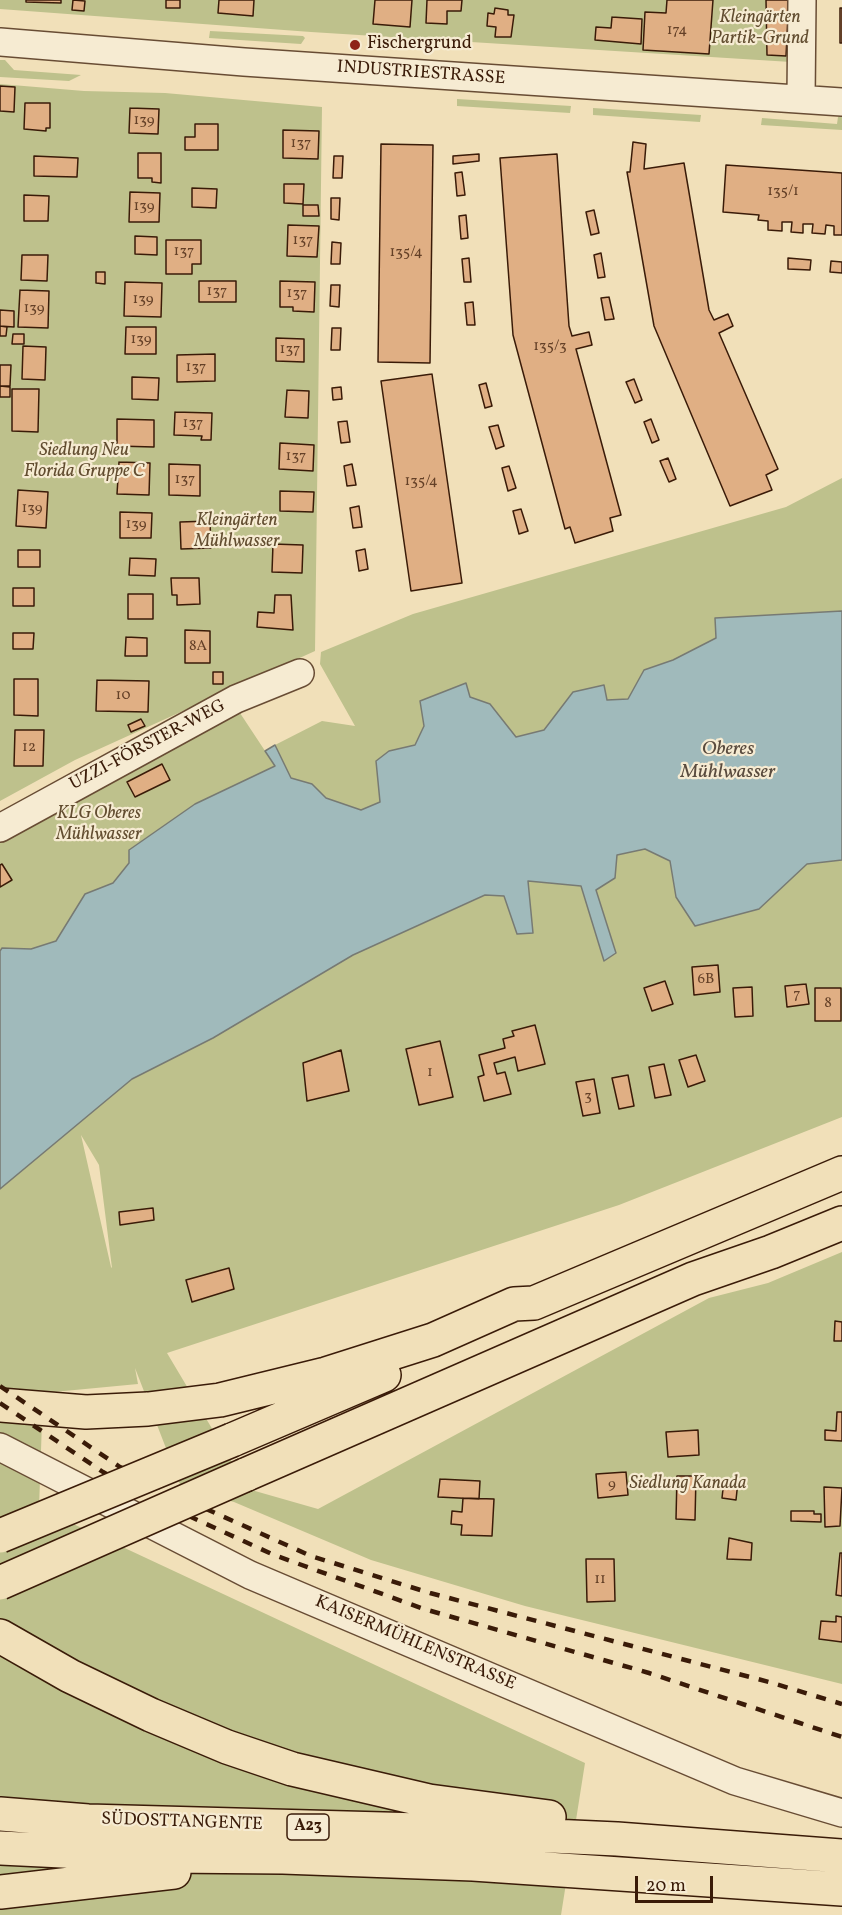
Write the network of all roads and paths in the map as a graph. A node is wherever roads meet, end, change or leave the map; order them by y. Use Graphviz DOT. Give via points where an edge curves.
graph roads {
  1 [pos="802,0"];
  2 [pos="0,42"];
  3 [pos="801,99"];
  4 [pos="842,102"];
  5 [pos="300,673"];
  6 [pos="0,828"];
  7 [pos="842,1173"];
  8 [pos="842,1223"];
  9 [pos="534,1303"];
  10 [pos="0,1405"];
  11 [pos="0,1447"];
  12 [pos="0,1536"];
  13 [pos="0,1582"];
  14 [pos="0,1636"];
  15 [pos="842,1813"];
  16 [pos="0,1814"];
  17 [pos="626,1835"];
  18 [pos="0,1848"];
  19 [pos="842,1856"];
  20 [pos="283,1857"];
  21 [pos="842,1888"];
  22 [pos="0,1892"];
  1 -- 3 [label="street"];
  2 -- 3 [label="street, INDUSTRIESTRASSE"];
  3 -- 4 [label="street, INDUSTRIESTRASSE"];
  5 -- 6 [label="street, UZZI-FÖRSTER-WEG" via="236,699"];
  7 -- 9 [label="highway"];
  8 -- 13 [label="highway, bridge" via="693,1279"];
  9 -- 10 [label="highway" via="514,1304 433,1340 372,1360 220,1400 86,1412"];
  9 -- 12 [label="highway, bridge" via="519,1317"];
  11 -- 15 [label="street, KAISERMÜHLENSTRASSE" via="250,1575 735,1781"];
  14 -- 17 [label="highway" via="151,1715 292,1770 429,1802"];
  16 -- 17 [label="highway, SÜDOSTTANGENTE / A23" via="88,1821"];
  17 -- 19 [label="highway, A23"];
  18 -- 20 [label="highway, SÜDOSTTANGENTE / A23"];
  20 -- 21 [label="highway, SÜDOSTTANGENTE / A23" via="615,1872"];
  20 -- 22 [label="highway"];
}
